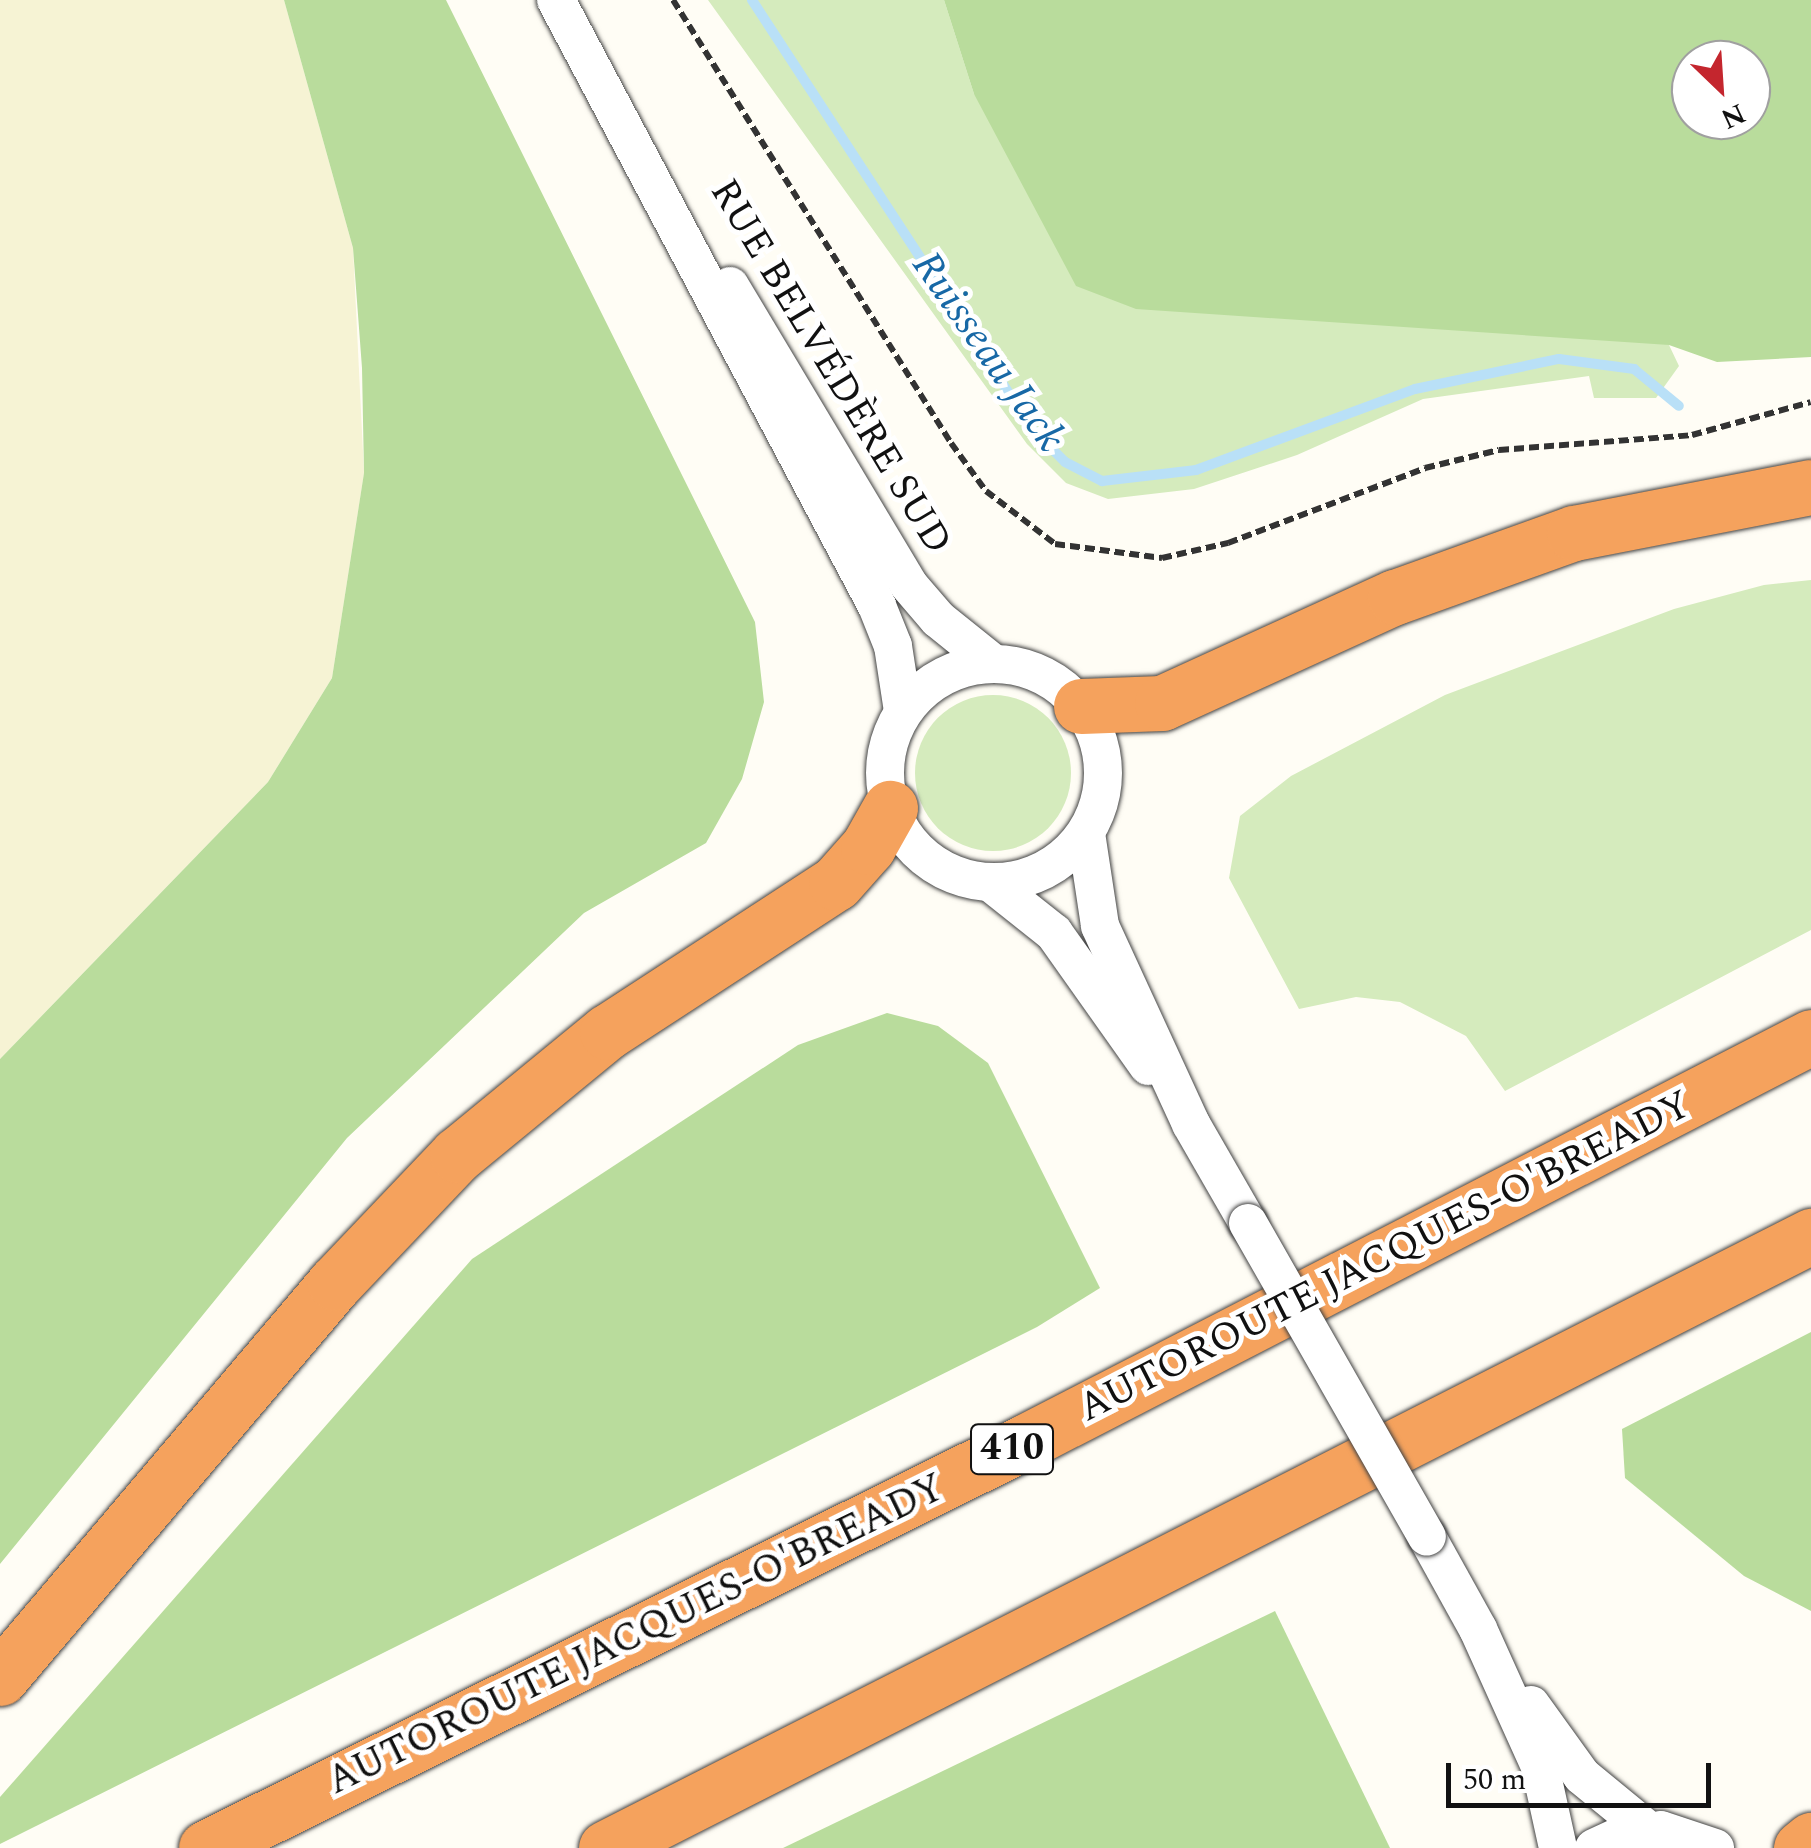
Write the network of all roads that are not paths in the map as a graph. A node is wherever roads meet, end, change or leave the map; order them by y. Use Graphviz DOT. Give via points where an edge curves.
graph roads {
  1 [pos="556,0"];
  2 [pos="611,98"];
  3 [pos="1811,488"];
  4 [pos="994,664"];
  5 [pos="1080,706"];
  6 [pos="904,711"];
  7 [pos="890,808"];
  8 [pos="1086,834"];
  9 [pos="991,883"];
  10 [pos="1811,1037"];
  11 [pos="1191,1124"];
  12 [pos="1811,1236"];
  13 [pos="1478,1629"];
  14 [pos="0,1678"];
  15 [pos="1648,1830"];
  16 [pos="1811,1840"];
  17 [pos="206,1848"];
  18 [pos="606,1848"];
  19 [pos="1558,1848"];
  20 [pos="1594,1848"];
  21 [pos="1715,1848"];
  22 [pos="1801,1848"];
  1 -- 2 [label="street, RUE BELVÉDÈRE SUD"];
  2 -- 4 [label="street, RUE BELVÉDÈRE SUD" via="908,584 938,619"];
  2 -- 6 [label="street, RUE BELVÉDÈRE SUD" via="878,606"];
  3 -- 5 [label="highway" via="1655,512 1560,536 1395,597 1162,704"];
  4 -- 5 [label="street" via="1039,674"];
  4 -- 6 [label="street" via="937,679"];
  5 -- 8 [label="street" via="1098,740 1104,774"];
  6 -- 7 [label="street" via="886,752"];
  7 -- 9 [label="street" via="922,857 952,875"];
  7 -- 14 [label="highway" via="868,848 836,883 607,1032 448,1163 326,1294"];
  8 -- 9 [label="street" via="1040,872"];
  8 -- 11 [label="street" via="1100,926"];
  9 -- 11 [label="street" via="1054,933"];
  10 -- 17 [label="highway, AUTOROUTE JACQUES-O'BREADY / 410" via="1041,1434"];
  11 -- 13 [label="street, bridge"];
  12 -- 18 [label="highway"];
  13 -- 15 [label="street" via="1576,1769"];
  13 -- 19 [label="street" via="1547,1786"];
  15 -- 20 [label="street"];
  15 -- 21 [label="street" via="1687,1834"];
  16 -- 22 [label="highway"];
}
